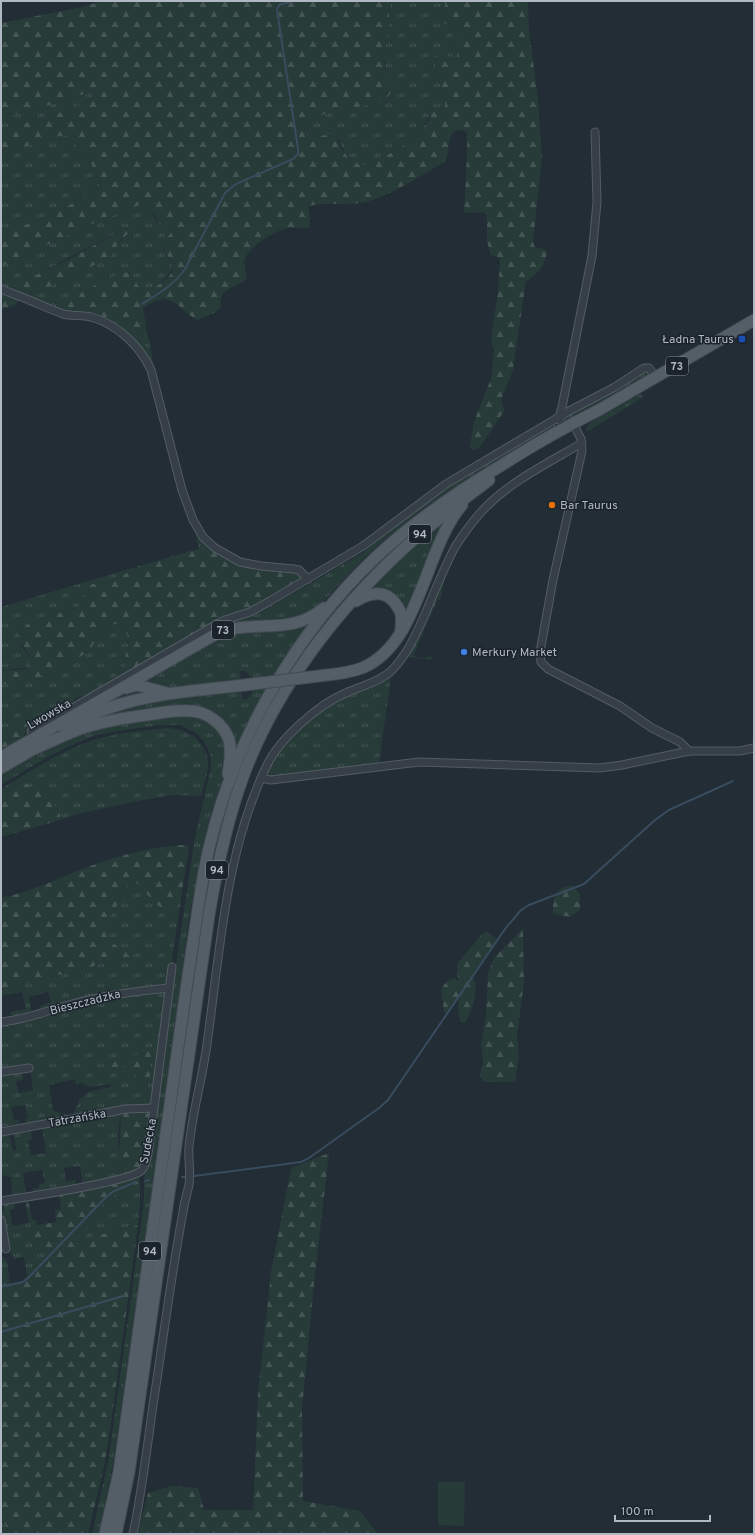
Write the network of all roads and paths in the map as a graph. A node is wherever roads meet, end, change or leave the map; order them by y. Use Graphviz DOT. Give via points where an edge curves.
graph roads {
  1 [pos="595,132"];
  2 [pos="1,289"];
  3 [pos="754,320"];
  4 [pos="656,378"];
  5 [pos="559,417"];
  6 [pos="570,428"];
  7 [pos="582,443"];
  8 [pos="472,493"];
  9 [pos="308,579"];
  10 [pos="342,592"];
  11 [pos="341,615"];
  12 [pos="401,632"];
  13 [pos="111,694"];
  14 [pos="171,694"];
  15 [pos="34,744"];
  16 [pos="754,748"];
  17 [pos="689,751"];
  18 [pos="1,757"];
  19 [pos="1,768"];
  20 [pos="261,778"];
  21 [pos="223,797"];
  22 [pos="172,967"];
  23 [pos="170,988"];
  24 [pos="1,1022"];
  25 [pos="29,1068"];
  26 [pos="1,1072"];
  27 [pos="154,1108"];
  28 [pos="1,1132"];
  29 [pos="1,1201"];
  30 [pos="1,1220"];
  31 [pos="6,1249"];
  32 [pos="105,1534"];
  33 [pos="116,1534"];
  34 [pos="133,1534"];
  1 -- 5 [label="street" via="597,202 592,256"];
  2 -- 9 [label="street" via="59,312 102,321 134,344 151,371 182,490 193,520 204,537 215,548 240,562 299,570"];
  3 -- 4 [label="main road, 73"];
  4 -- 5 [label="street" via="649,368 644,368"];
  4 -- 6 [label="main road, 73"];
  5 -- 6 [label="street"];
  5 -- 9 [label="street" via="446,484 373,540"];
  6 -- 7 [label="street"];
  6 -- 8 [label="main road, 73"];
  6 -- 10 [label="main road, 73" via="481,478 422,518 377,556"];
  7 -- 17 [label="street" via="553,580 540,652 541,662 548,669 620,706 652,728 680,742"];
  7 -- 20 [label="street" via="518,482 485,507 455,547 418,630 399,662 379,680 333,699 297,727 274,752"];
  8 -- 11 [label="main road, 94" via="401,551 372,579"];
  8 -- 12 [label="main road, 73" via="447,526"];
  9 -- 15 [label="street" via="250,612 217,624 64,713 37,725 32,730"];
  10 -- 13 [label="main road, 73" via="313,617 295,624 243,626 221,631"];
  10 -- 21 [label="main road, 94" via="282,674 255,722"];
  11 -- 12 [label="main road" via="357,601 379,593 392,599 401,613"];
  11 -- 33 [label="main road, 94" via="300,669 270,717 244,773 221,849 200,969 129,1472"];
  12 -- 14 [label="main road, 73, bridge" via="383,656 369,665 352,671"];
  13 -- 14 [label="main road" via="137,685"];
  13 -- 15 [label="main road, Lwowska / 73"];
  14 -- 15 [label="main road, 73" via="109,708"];
  15 -- 18 [label="main road, Lwowska / 73"];
  15 -- 19 [label="main road, Lwowska / 73"];
  15 -- 21 [label="main road" via="117,719 178,711 203,713 217,722 229,740 230,754"];
  16 -- 17 [label="street"];
  17 -- 20 [label="street" via="600,768 419,762 272,780"];
  20 -- 34 [label="street" via="241,833 229,887 189,1148 189,1187 183,1209 143,1485"];
  21 -- 32 [label="main road, 94" via="210,845 199,905 119,1472"];
  22 -- 23 [label="street, Sudecka"];
  23 -- 24 [label="street, Bieszczadzka" via="95,998 27,1018"];
  23 -- 27 [label="street, Sudecka"];
  25 -- 26 [label="street"];
  27 -- 28 [label="street, Tatrzańska" via="126,1110"];
  27 -- 29 [label="street, Sudecka" via="146,1157 139,1173 91,1185"];
  30 -- 31 [label="street"];
}
